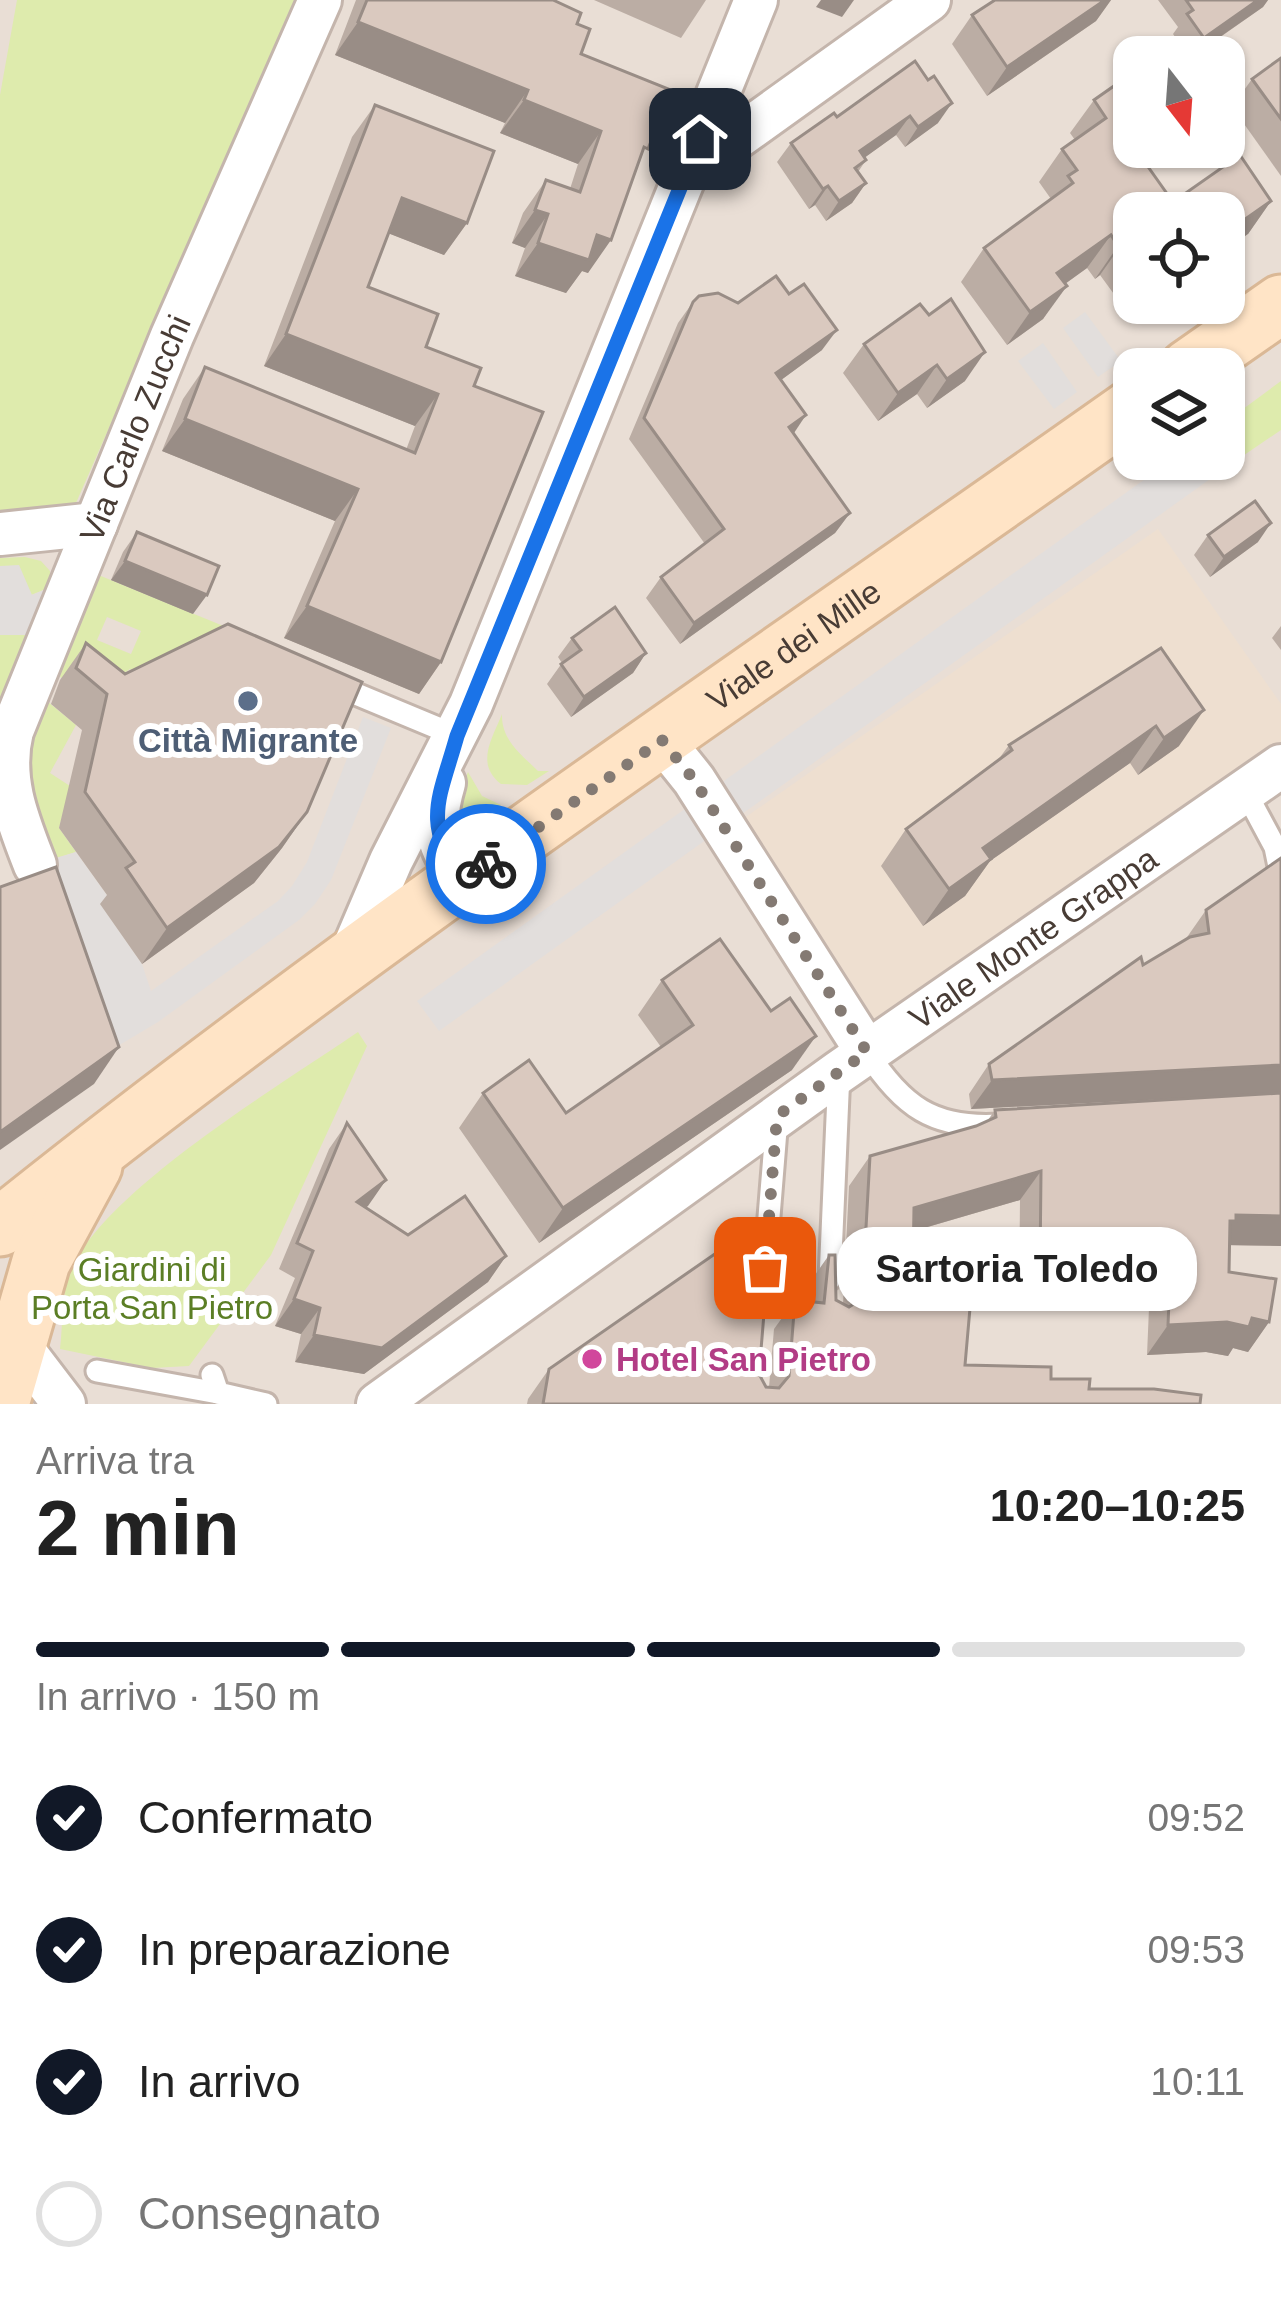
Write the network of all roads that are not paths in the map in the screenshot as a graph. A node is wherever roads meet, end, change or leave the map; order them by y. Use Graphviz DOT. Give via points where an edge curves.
graph roads {
  1 [pos="320,0"];
  2 [pos="756,0"];
  3 [pos="928,0"];
  4 [pos="684,176"];
  5 [pos="1281,304"];
  6 [pos="1218,348"];
  7 [pos="1113,422"];
  8 [pos="96,524"];
  9 [pos="0,534"];
  10 [pos="304,671"];
  11 [pos="457,736"];
  12 [pos="662,740"];
  13 [pos="1281,766"];
  14 [pos="3,775"];
  15 [pos="1245,791"];
  16 [pos="35,865"];
  17 [pos="1281,876"];
  18 [pos="462,881"];
  19 [pos="347,965"];
  20 [pos="853,1062"];
  21 [pos="777,1116"];
  22 [pos="1024,1124"];
  23 [pos="106,1141"];
  24 [pos="0,1227"];
  25 [pos="763,1291"];
  26 [pos="829,1300"];
  27 [pos="9,1331"];
  28 [pos="97,1371"];
  29 [pos="1,1404"];
  30 [pos="64,1404"];
  31 [pos="266,1404"];
  32 [pos="378,1404"];
  1 -- 8 [label="street, Via Carlo Zucchi"];
  2 -- 4 [label="street"];
  3 -- 4 [label="street"];
  4 -- 11 [label="street"];
  5 -- 6 [label="main road"];
  7 -- 12 [label="main road, Viale dei Mille"];
  8 -- 9 [label="street"];
  8 -- 14 [label="street, Via Carlo Zucchi" via="11,731"];
  10 -- 11 [label="lane"];
  11 -- 18 [label="street" via="435,814 440,844"];
  11 -- 19 [label="street"];
  12 -- 18 [label="main road, Viale dei Mille"];
  12 -- 20 [label="street" via="694,780"];
  13 -- 15 [label="street, Viale Monte Grappa"];
  14 -- 16 [label="street, Via Carlo Zucchi"];
  15 -- 17 [label="lane"];
  15 -- 20 [label="street, Viale Monte Grappa"];
  18 -- 19 [label="main road, Viale dei Mille"];
  19 -- 23 [label="main road, Viale dei Mille"];
  20 -- 21 [label="street, Viale Monte Grappa"];
  20 -- 22 [label="lane" via="929,1115 959,1125"];
  20 -- 26 [label="lane"];
  21 -- 25 [label="lane"];
  21 -- 32 [label="street, Viale Monte Grappa"];
  23 -- 24 [label="main road, Viale dei Mille"];
  23 -- 27 [label="main road, Viale dei Mille"];
  27 -- 29 [label="main road, Viale dei Mille"];
  27 -- 30 [label="street"];
  28 -- 31 [label="lane" via="215,1384"];
}
